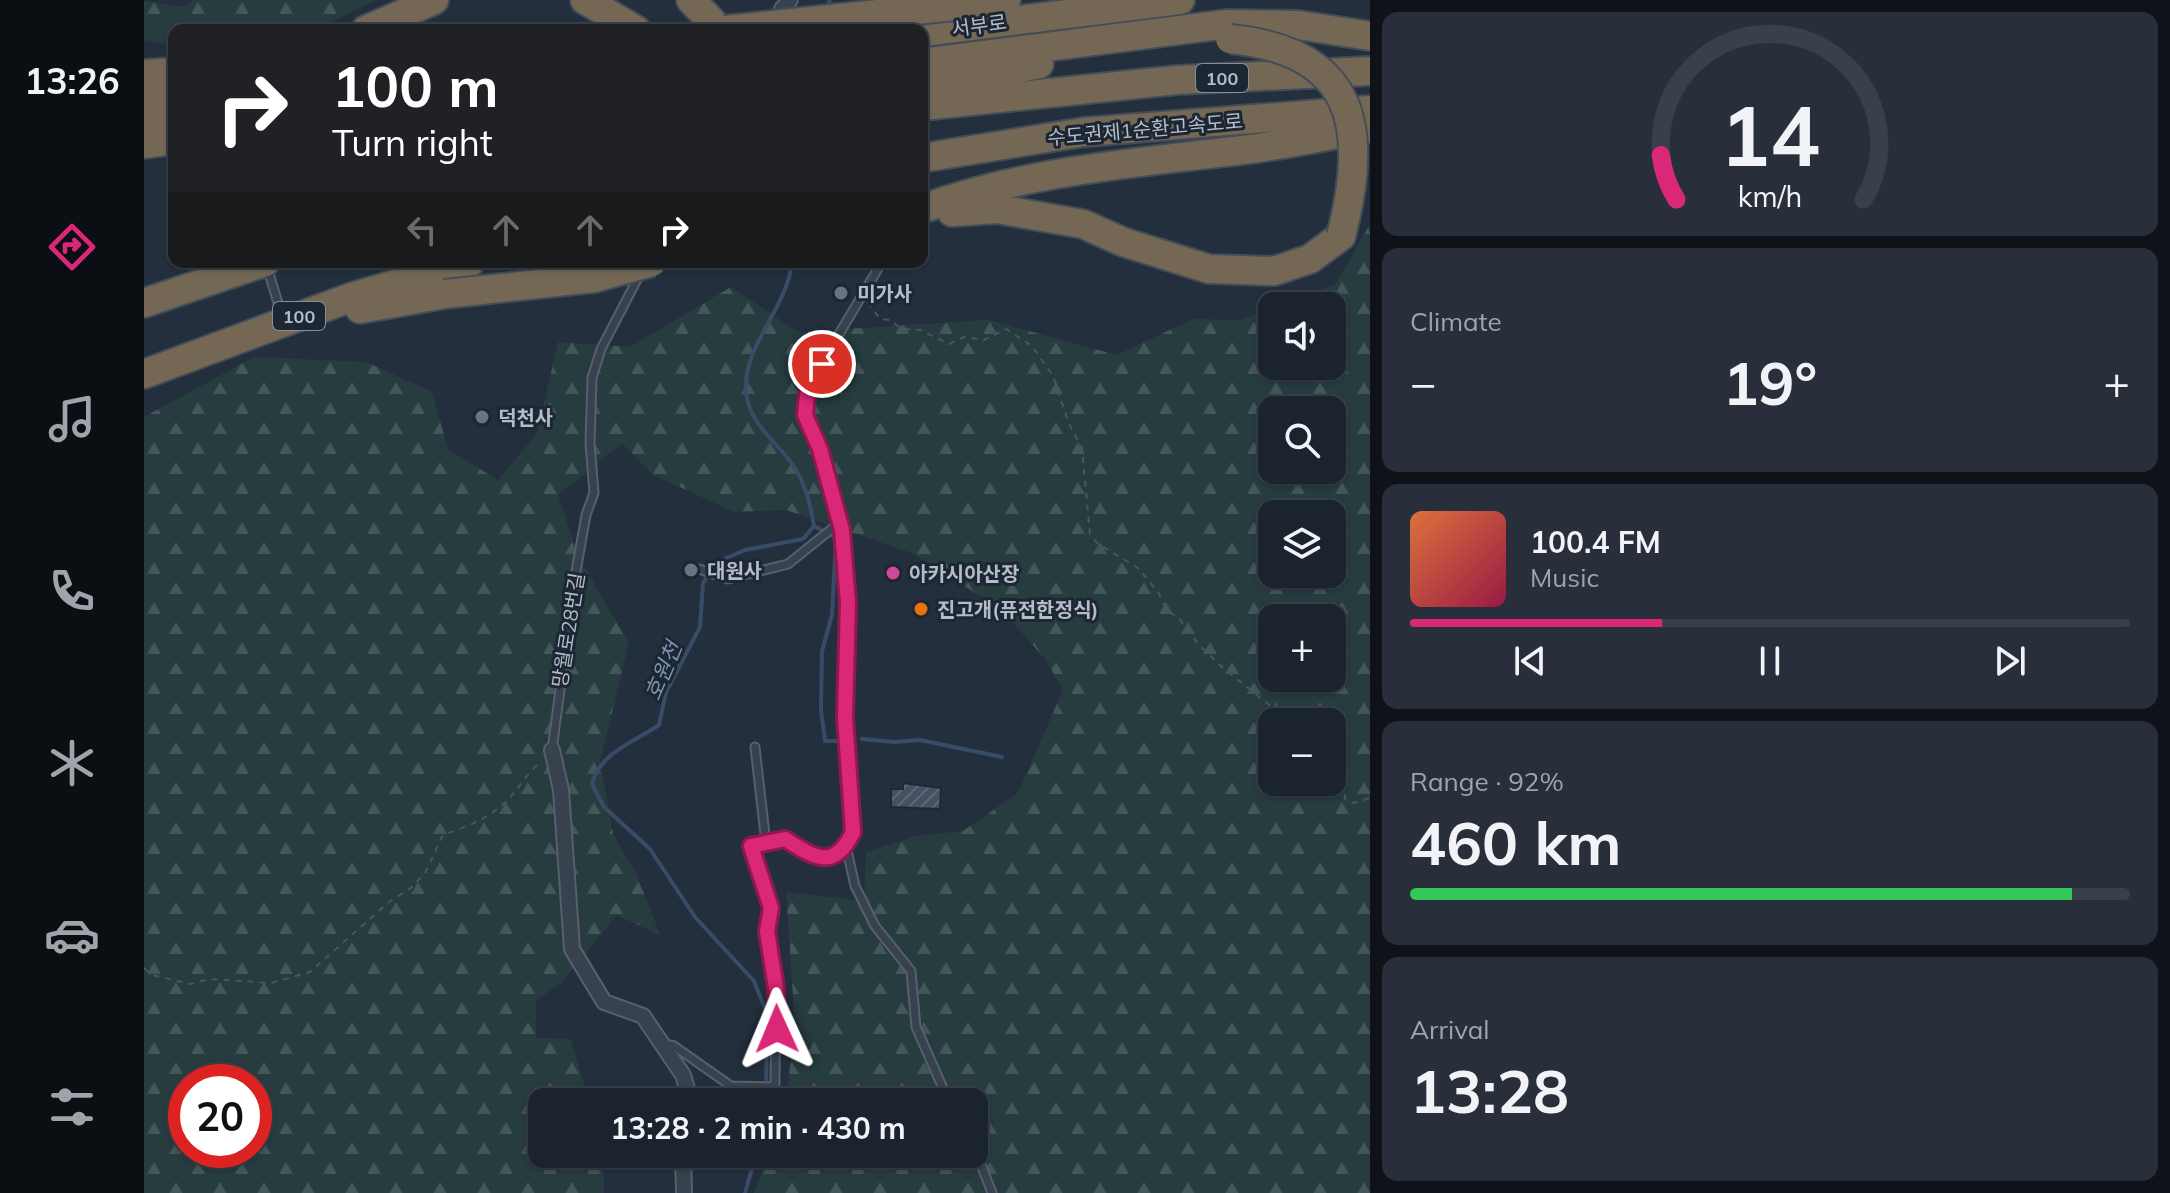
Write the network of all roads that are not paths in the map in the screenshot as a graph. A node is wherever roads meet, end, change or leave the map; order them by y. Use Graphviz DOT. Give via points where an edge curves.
graph roads {
  1 [pos="416,0"];
  2 [pos="434,0"];
  3 [pos="585,0"];
  4 [pos="691,0"];
  5 [pos="856,0"];
  6 [pos="1006,0"];
  7 [pos="1180,0"];
  8 [pos="786,5"];
  9 [pos="965,16"];
  10 [pos="879,21"];
  11 [pos="625,23"];
  12 [pos="376,24"];
  13 [pos="380,24"];
  14 [pos="716,24"];
  15 [pos="775,24"];
  16 [pos="826,24"];
  17 [pos="928,30"];
  18 [pos="1370,36"];
  19 [pos="928,62"];
  20 [pos="1370,71"];
  21 [pos="168,72"];
  22 [pos="144,74"];
  23 [pos="928,93"];
  24 [pos="168,97"];
  25 [pos="144,99"];
  26 [pos="928,105"];
  27 [pos="1370,110"];
  28 [pos="168,120"];
  29 [pos="144,123"];
  30 [pos="1370,128"];
  31 [pos="168,141"];
  32 [pos="144,144"];
  33 [pos="928,157"];
  34 [pos="931,210"];
  35 [pos="247,268"];
  36 [pos="267,268"];
  37 [pos="449,268"];
  38 [pos="630,268"];
  39 [pos="641,268"];
  40 [pos="879,268"];
  41 [pos="144,303"];
  42 [pos="284,322"];
  43 [pos="144,374"];
  44 [pos="839,523"];
  45 [pos="699,569"];
  46 [pos="755,747"];
  47 [pos="552,750"];
  48 [pos="766,843"];
  49 [pos="846,846"];
  50 [pos="663,1044"];
  51 [pos="687,1088"];
  52 [pos="943,1088"];
  53 [pos="683,1168"];
  54 [pos="982,1168"];
  55 [pos="684,1193"];
  56 [pos="992,1193"];
  1 -- 12 [label="highway"];
  2 -- 13 [label="highway"];
  3 -- 11 [label="highway"];
  4 -- 14 [label="highway"];
  5 -- 10 [label="lane"];
  6 -- 9 [label="highway, 서부로"];
  7 -- 9 [label="highway, 서부로"];
  8 -- 15 [label="lane"];
  9 -- 16 [label="highway, 서부로, bridge"];
  9 -- 17 [label="highway, 서부로"];
  18 -- 19 [label="highway" via="1298,25 1227,24"];
  20 -- 26 [label="highway, 100" via="1075,89"];
  21 -- 22 [label="highway"];
  23 -- 34 [label="highway, bridge" via="950,82 1082,55 1230,39 1272,43 1315,60 1336,79 1367,131 1368,161 1360,200 1341,236 1310,259 1274,271 1209,269 1083,224 997,209"];
  24 -- 25 [label="highway"];
  27 -- 33 [label="highway, 수도권제1순환고속도로 / 100" via="1084,132"];
  28 -- 29 [label="highway"];
  30 -- 34 [label="highway" via="1254,149 1100,166"];
  31 -- 32 [label="highway"];
  35 -- 41 [label="highway"];
  36 -- 42 [label="lane"];
  37 -- 42 [label="highway, 100"];
  38 -- 42 [label="highway, bridge" via="594,278 445,294"];
  39 -- 47 [label="lane, 망월로28번길" via="592,378 594,493 575,577"];
  40 -- 44 [label="lane" via="808,386 805,415 820,449"];
  42 -- 43 [label="highway, 100"];
  44 -- 45 [label="lane" via="788,564 737,577 718,578"];
  44 -- 49 [label="lane" via="848,603 845,717 853,832"];
  46 -- 48 [label="lane"];
  47 -- 50 [label="street, 망월로28번길" via="561,790 572,949 604,1002 643,1016"];
  48 -- 49 [label="lane" via="785,839 815,858 834,857"];
  48 -- 50 [label="lane" via="751,846 771,908 767,931 776,988 775,1084 750,1087 719,1081 674,1046"];
  49 -- 52 [label="lane" via="855,886 875,926 911,971 916,1027"];
  50 -- 51 [label="street"];
  53 -- 55 [label="street"];
  54 -- 56 [label="lane"];
}
